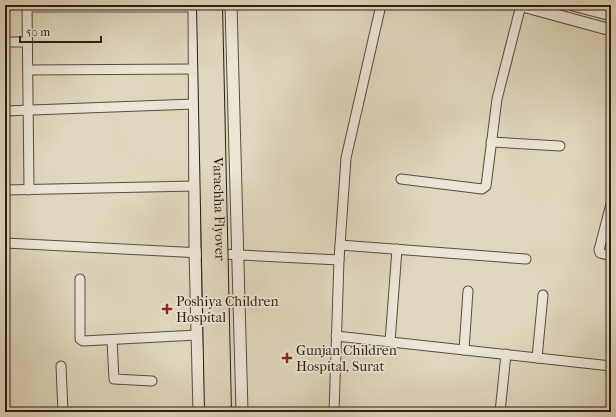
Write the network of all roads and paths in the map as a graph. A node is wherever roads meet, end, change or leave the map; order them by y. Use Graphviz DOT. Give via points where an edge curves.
graph roads {
  1 [pos="215,5"];
  2 [pos="231,5"];
  3 [pos="286,5"];
  4 [pos="381,5"];
  5 [pos="520,5"];
  6 [pos="573,5"];
  7 [pos="27,6"];
  8 [pos="197,6"];
  9 [pos="247,7"];
  10 [pos="611,15"];
  11 [pos="611,30"];
  12 [pos="5,42"];
  13 [pos="28,42"];
  14 [pos="193,69"];
  15 [pos="28,70"];
  16 [pos="194,104"];
  17 [pos="28,110"];
  18 [pos="5,111"];
  19 [pos="491,142"];
  20 [pos="560,146"];
  21 [pos="401,179"];
  22 [pos="195,186"];
  23 [pos="5,190"];
  24 [pos="29,190"];
  25 [pos="611,204"];
  26 [pos="5,243"];
  27 [pos="340,244"];
  28 [pos="397,249"];
  29 [pos="195,252"];
  30 [pos="237,255"];
  31 [pos="611,256"];
  32 [pos="526,259"];
  33 [pos="339,260"];
  34 [pos="80,279"];
  35 [pos="468,291"];
  36 [pos="544,294"];
  37 [pos="197,334"];
  38 [pos="336,336"];
  39 [pos="112,340"];
  40 [pos="390,342"];
  41 [pos="464,350"];
  42 [pos="506,354"];
  43 [pos="536,358"];
  44 [pos="61,366"];
  45 [pos="611,366"];
  46 [pos="152,381"];
  47 [pos="63,412"];
  48 [pos="199,412"];
  49 [pos="212,412"];
  50 [pos="224,412"];
  51 [pos="242,412"];
  52 [pos="334,412"];
  53 [pos="500,412"];
  1 -- 50 [label="main road, Varachha Flyover, bridge"];
  2 -- 30 [label="street"];
  3 -- 9 [label="lane"];
  4 -- 27 [label="street" via="346,158"];
  5 -- 11 [label="street"];
  5 -- 19 [label="street" via="497,99"];
  6 -- 10 [label="street"];
  7 -- 8 [label="street"];
  7 -- 13 [label="street"];
  8 -- 14 [label="street"];
  8 -- 49 [label="main road, Varachha Flyover, bridge"];
  12 -- 13 [label="street"];
  13 -- 15 [label="street"];
  14 -- 15 [label="street"];
  14 -- 16 [label="street"];
  15 -- 17 [label="street"];
  16 -- 17 [label="street"];
  16 -- 22 [label="street"];
  17 -- 18 [label="street"];
  17 -- 24 [label="street"];
  19 -- 20 [label="street"];
  19 -- 21 [label="street" via="487,183 484,188"];
  22 -- 24 [label="street"];
  22 -- 29 [label="street"];
  23 -- 24 [label="street"];
  25 -- 31 [label="street" via="599,250 600,253"];
  26 -- 29 [label="street"];
  27 -- 28 [label="street"];
  27 -- 33 [label="street"];
  28 -- 32 [label="street"];
  28 -- 40 [label="street"];
  29 -- 30 [label="street"];
  29 -- 37 [label="street"];
  30 -- 33 [label="street"];
  30 -- 51 [label="street"];
  33 -- 38 [label="street"];
  34 -- 39 [label="street" via="80,339"];
  35 -- 41 [label="street"];
  36 -- 43 [label="street"];
  37 -- 39 [label="street"];
  37 -- 48 [label="street"];
  38 -- 40 [label="street"];
  38 -- 52 [label="street"];
  39 -- 46 [label="street" via="114,379"];
  40 -- 41 [label="street"];
  41 -- 42 [label="street"];
  42 -- 43 [label="street"];
  42 -- 53 [label="street"];
  43 -- 45 [label="street"];
  44 -- 47 [label="street"];
}
